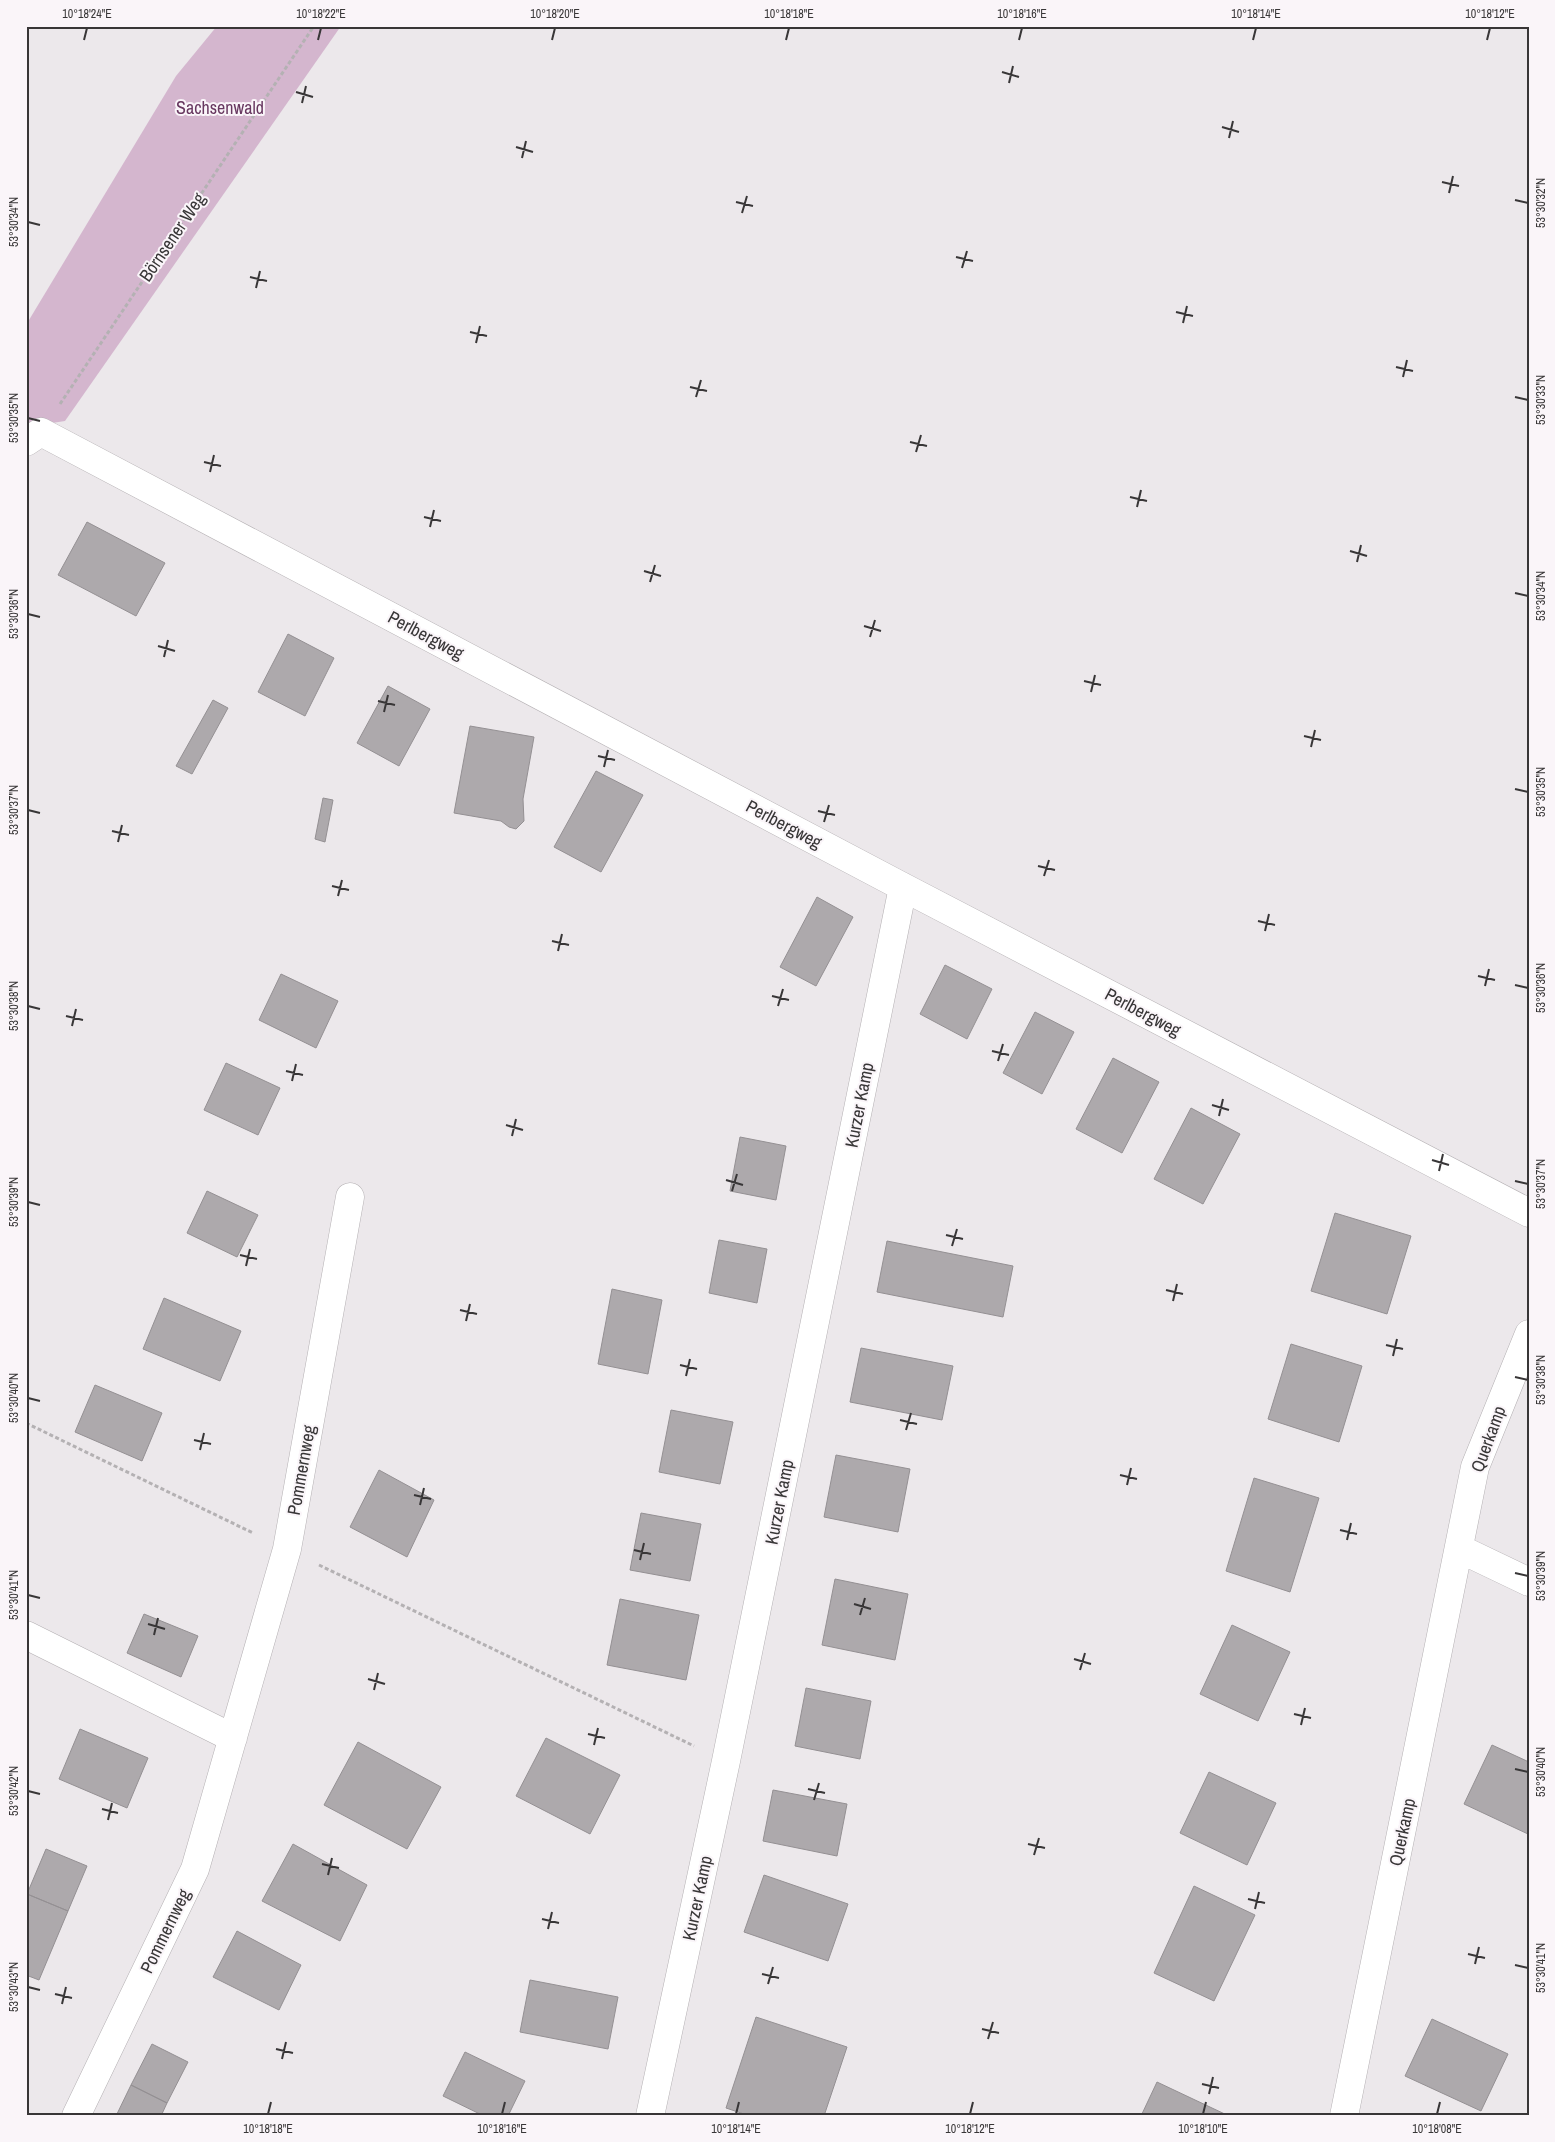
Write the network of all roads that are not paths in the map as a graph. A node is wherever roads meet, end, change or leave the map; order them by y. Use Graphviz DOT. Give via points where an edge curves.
graph roads {
  1 [pos="34,437"];
  2 [pos="903,887"];
  3 [pos="350,1197"];
  4 [pos="1529,1213"];
  5 [pos="1529,1334"];
  6 [pos="1460,1548"];
  7 [pos="1529,1582"];
  8 [pos="26,1635"];
  9 [pos="233,1738"];
  10 [pos="76,2116"];
  11 [pos="650,2116"];
  12 [pos="1344,2116"];
  1 -- 2 [label="street, Perlbergweg"];
  2 -- 4 [label="street, Perlbergweg"];
  2 -- 11 [label="street, Kurzer Kamp" via="726,1761"];
  3 -- 9 [label="street, Pommernweg" via="287,1549"];
  5 -- 6 [label="street, Querkamp" via="1476,1467"];
  6 -- 7 [label="street"];
  6 -- 12 [label="street, Querkamp"];
  8 -- 9 [label="street"];
  9 -- 10 [label="street, Pommernweg" via="195,1869"];
}
